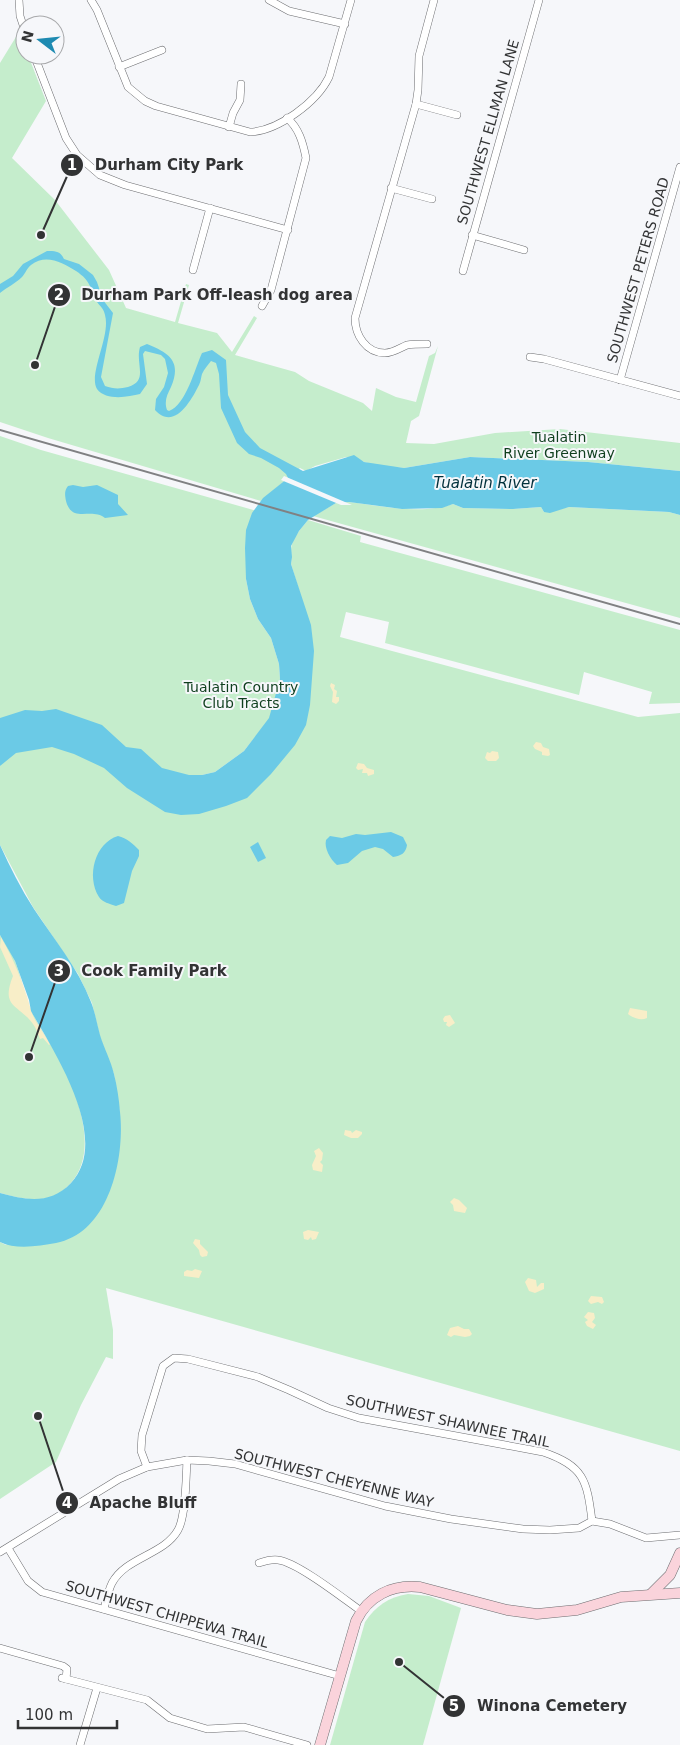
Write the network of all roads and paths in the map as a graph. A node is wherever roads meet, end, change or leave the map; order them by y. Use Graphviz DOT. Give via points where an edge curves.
graph roads {
  1 [pos="19,0"];
  2 [pos="92,0"];
  3 [pos="270,0"];
  4 [pos="352,0"];
  5 [pos="434,0"];
  6 [pos="538,0"];
  7 [pos="20,15"];
  8 [pos="345,24"];
  9 [pos="162,50"];
  10 [pos="38,65"];
  11 [pos="119,67"];
  12 [pos="241,84"];
  13 [pos="416,104"];
  14 [pos="457,115"];
  15 [pos="287,118"];
  16 [pos="229,127"];
  17 [pos="680,167"];
  18 [pos="392,188"];
  19 [pos="432,199"];
  20 [pos="210,208"];
  21 [pos="288,230"];
  22 [pos="472,235"];
  23 [pos="524,250"];
  24 [pos="193,270"];
  25 [pos="462,271"];
  26 [pos="262,306"];
  27 [pos="427,344"];
  28 [pos="530,357"];
  29 [pos="620,380"];
  30 [pos="680,396"];
  31 [pos="187,1460"];
  32 [pos="147,1467"];
  33 [pos="592,1520"];
  34 [pos="680,1535"];
  35 [pos="8,1548"];
  36 [pos="0,1552"];
  37 [pos="680,1553"];
  38 [pos="259,1563"];
  39 [pos="680,1593"];
  40 [pos="650,1594"];
  41 [pos="104,1609"];
  42 [pos="361,1611"];
  43 [pos="0,1648"];
  44 [pos="340,1676"];
  45 [pos="96,1688"];
  46 [pos="80,1745"];
  47 [pos="306,1745"];
  48 [pos="320,1745"];
  1 -- 7 [label="street"];
  2 -- 11 [label="street"];
  3 -- 8 [label="street" via="289,11"];
  4 -- 8 [label="street"];
  5 -- 13 [label="street" via="419,56"];
  6 -- 22 [label="street, SOUTHWEST ELLMAN LANE"];
  8 -- 15 [label="street" via="324,87"];
  9 -- 11 [label="street"];
  10 -- 20 [label="street" via="66,138 90,167 100,175 125,185"];
  11 -- 16 [label="street" via="128,87 150,104"];
  12 -- 16 [label="street" via="240,100"];
  13 -- 14 [label="street"];
  13 -- 18 [label="street"];
  15 -- 16 [label="street" via="257,132"];
  15 -- 21 [label="street" via="294,124 306,158"];
  17 -- 29 [label="street, SOUTHWEST PETERS ROAD"];
  18 -- 19 [label="street"];
  18 -- 27 [label="street" via="355,325 361,341 375,352 392,352 406,346"];
  20 -- 21 [label="street"];
  20 -- 24 [label="street"];
  21 -- 26 [label="street" via="271,290"];
  22 -- 23 [label="street"];
  22 -- 25 [label="street, SOUTHWEST ELLMAN LANE"];
  28 -- 29 [label="street"];
  29 -- 30 [label="street"];
  31 -- 32 [label="street, SOUTHWEST CHEYENNE WAY"];
  31 -- 33 [label="street, SOUTHWEST CHEYENNE WAY" via="235,1464 385,1506 451,1519 550,1530 579,1528"];
  31 -- 41 [label="street" via="179,1529 169,1541 126,1568 112,1582"];
  32 -- 33 [label="street, SOUTHWEST SHAWNEE TRAIL" via="141,1451 142,1435 158,1378 163,1366 174,1358 188,1358 258,1377 328,1408 360,1418 554,1456 582,1476"];
  32 -- 35 [label="street, SOUTHWEST CHEYENNE WAY" via="119,1479"];
  33 -- 34 [label="street" via="646,1538"];
  35 -- 36 [label="street, SOUTHWEST CHEYENNE WAY"];
  35 -- 41 [label="street, SOUTHWEST CHIPPEWA TRAIL" via="28,1581 42,1592"];
  37 -- 40 [label="main road" via="670,1575"];
  38 -- 42 [label="street" via="279,1560 296,1567"];
  39 -- 40 [label="main road"];
  40 -- 42 [label="main road" via="611,1599 565,1612 537,1614 507,1610 430,1588 407,1586 384,1592"];
  41 -- 44 [label="street, SOUTHWEST CHIPPEWA TRAIL"];
  42 -- 44 [label="main road" via="353,1626"];
  43 -- 45 [label="street" via="63,1666 66,1670 64,1678"];
  44 -- 48 [label="main road"];
  45 -- 46 [label="street"];
  45 -- 47 [label="street" via="147,1700 170,1718 207,1729 244,1727"];
}
